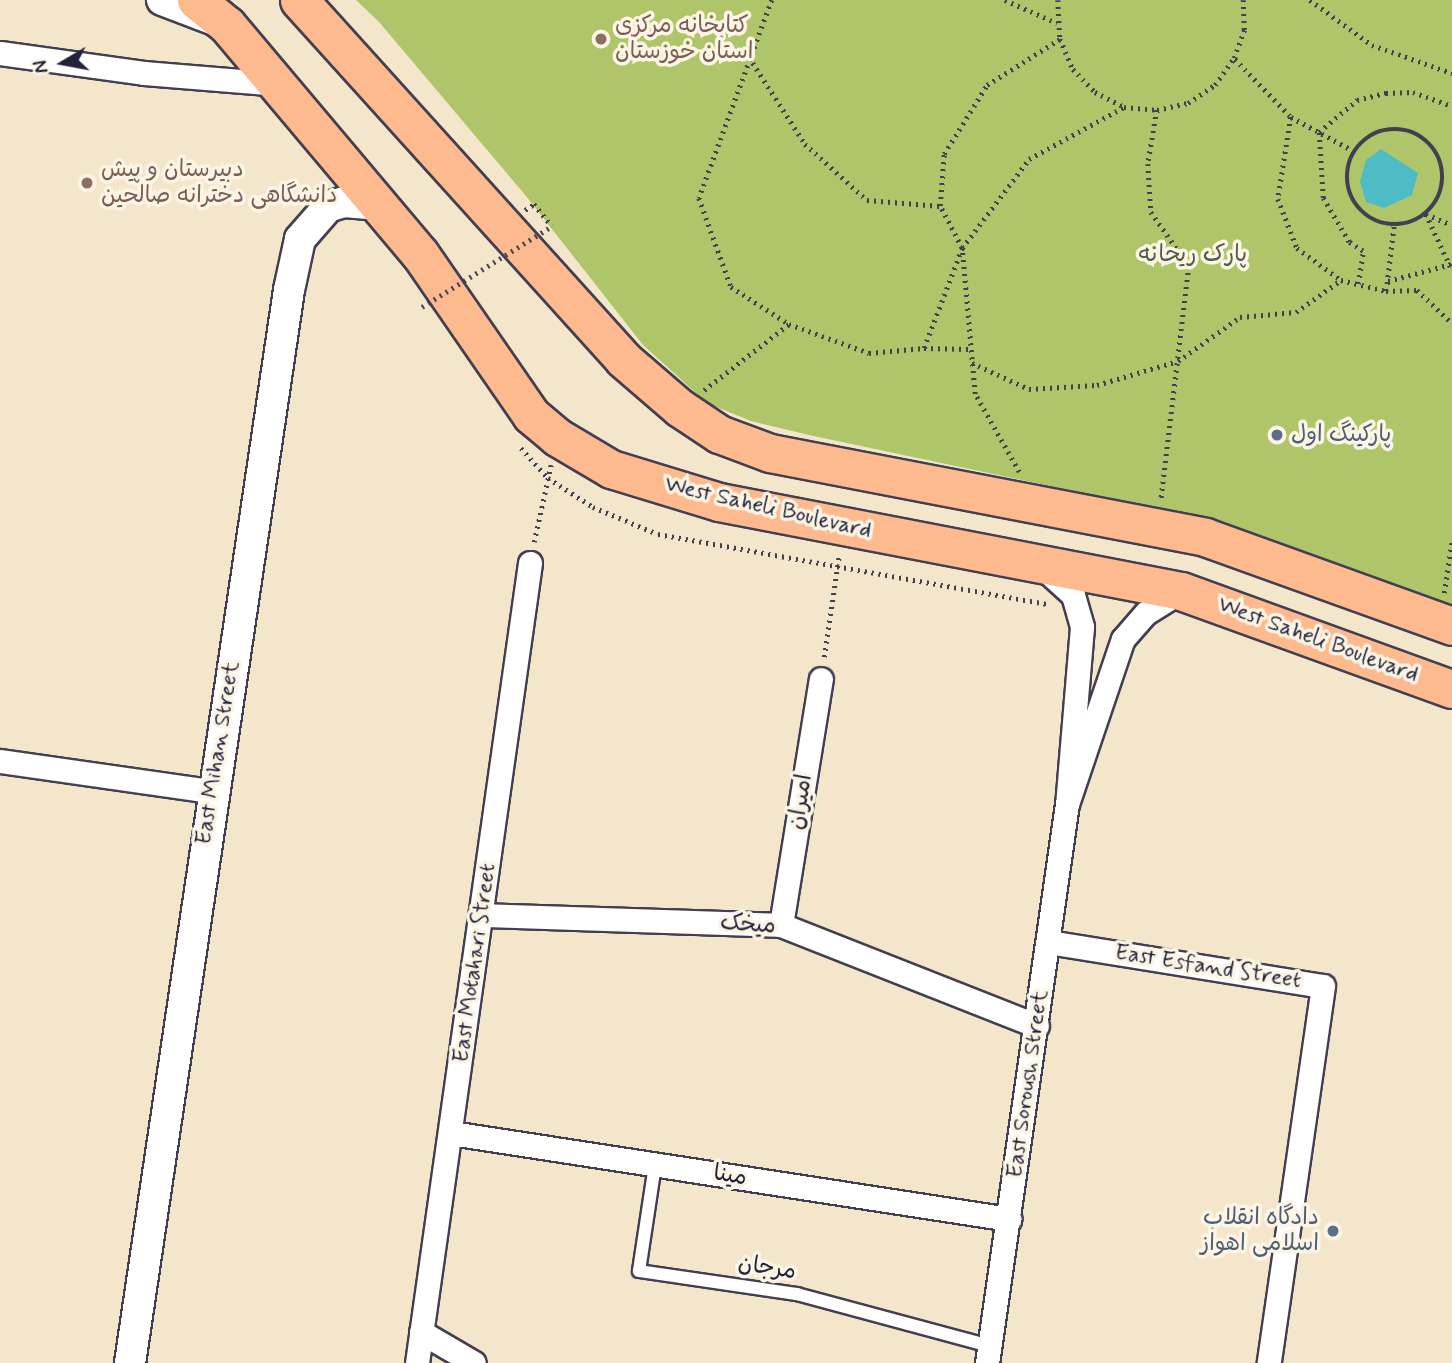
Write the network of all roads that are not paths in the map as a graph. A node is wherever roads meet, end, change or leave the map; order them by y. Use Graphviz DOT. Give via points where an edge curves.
graph roads {
  1 [pos="162,0"];
  2 [pos="195,0"];
  3 [pos="299,0"];
  4 [pos="227,25"];
  5 [pos="0,53"];
  6 [pos="277,84"];
  7 [pos="380,205"];
  8 [pos="530,563"];
  9 [pos="1038,564"];
  10 [pos="1181,591"];
  11 [pos="1446,624"];
  12 [pos="821,679"];
  13 [pos="1452,689"];
  14 [pos="0,761"];
  15 [pos="212,791"];
  16 [pos="1067,804"];
  17 [pos="482,915"];
  18 [pos="780,925"];
  19 [pos="1048,942"];
  20 [pos="1037,1026"];
  21 [pos="450,1133"];
  22 [pos="655,1165"];
  23 [pos="1009,1219"];
  24 [pos="421,1332"];
  25 [pos="989,1355"];
  26 [pos="130,1363"];
  27 [pos="417,1363"];
  28 [pos="474,1363"];
  29 [pos="1269,1363"];
  1 -- 4 [label="street"];
  2 -- 4 [label="main road, West Saheli Boulevard"];
  3 -- 11 [label="main road" via="623,359 680,408 719,434 770,453 1205,537"];
  4 -- 6 [label="main road, West Saheli Boulevard"];
  5 -- 6 [label="street" via="144,73"];
  6 -- 7 [label="main road, West Saheli Boulevard"];
  7 -- 9 [label="main road, West Saheli Boulevard" via="420,254 531,415 557,437 611,469 719,502"];
  7 -- 15 [label="street, East Mihan Street" via="344,202 328,207 300,239"];
  8 -- 17 [label="street, East Motahari Street"];
  9 -- 10 [label="main road, West Saheli Boulevard"];
  9 -- 16 [label="street" via="1073,595 1082,627"];
  10 -- 13 [label="main road, West Saheli Boulevard"];
  10 -- 16 [label="street" via="1146,613 1123,639"];
  12 -- 18 [label="street, امیران"];
  14 -- 15 [label="street"];
  15 -- 26 [label="street, East Mihan Street"];
  16 -- 19 [label="street, East Soroush Street"];
  17 -- 18 [label="street, میخک"];
  17 -- 21 [label="street, East Motahari Street"];
  18 -- 20 [label="street, میخک"];
  19 -- 20 [label="street, East Soroush Street"];
  19 -- 29 [label="street, East Esfand Street" via="1323,985"];
  20 -- 23 [label="street, East Soroush Street"];
  21 -- 22 [label="street, مینا"];
  21 -- 24 [label="street, East Motahari Street"];
  22 -- 23 [label="street, مینا"];
  22 -- 25 [label="lane, مرجان" via="639,1271 797,1294"];
  23 -- 25 [label="street, East Soroush Street"];
  24 -- 27 [label="street, East Motahari Street"];
  24 -- 28 [label="street"];
}
